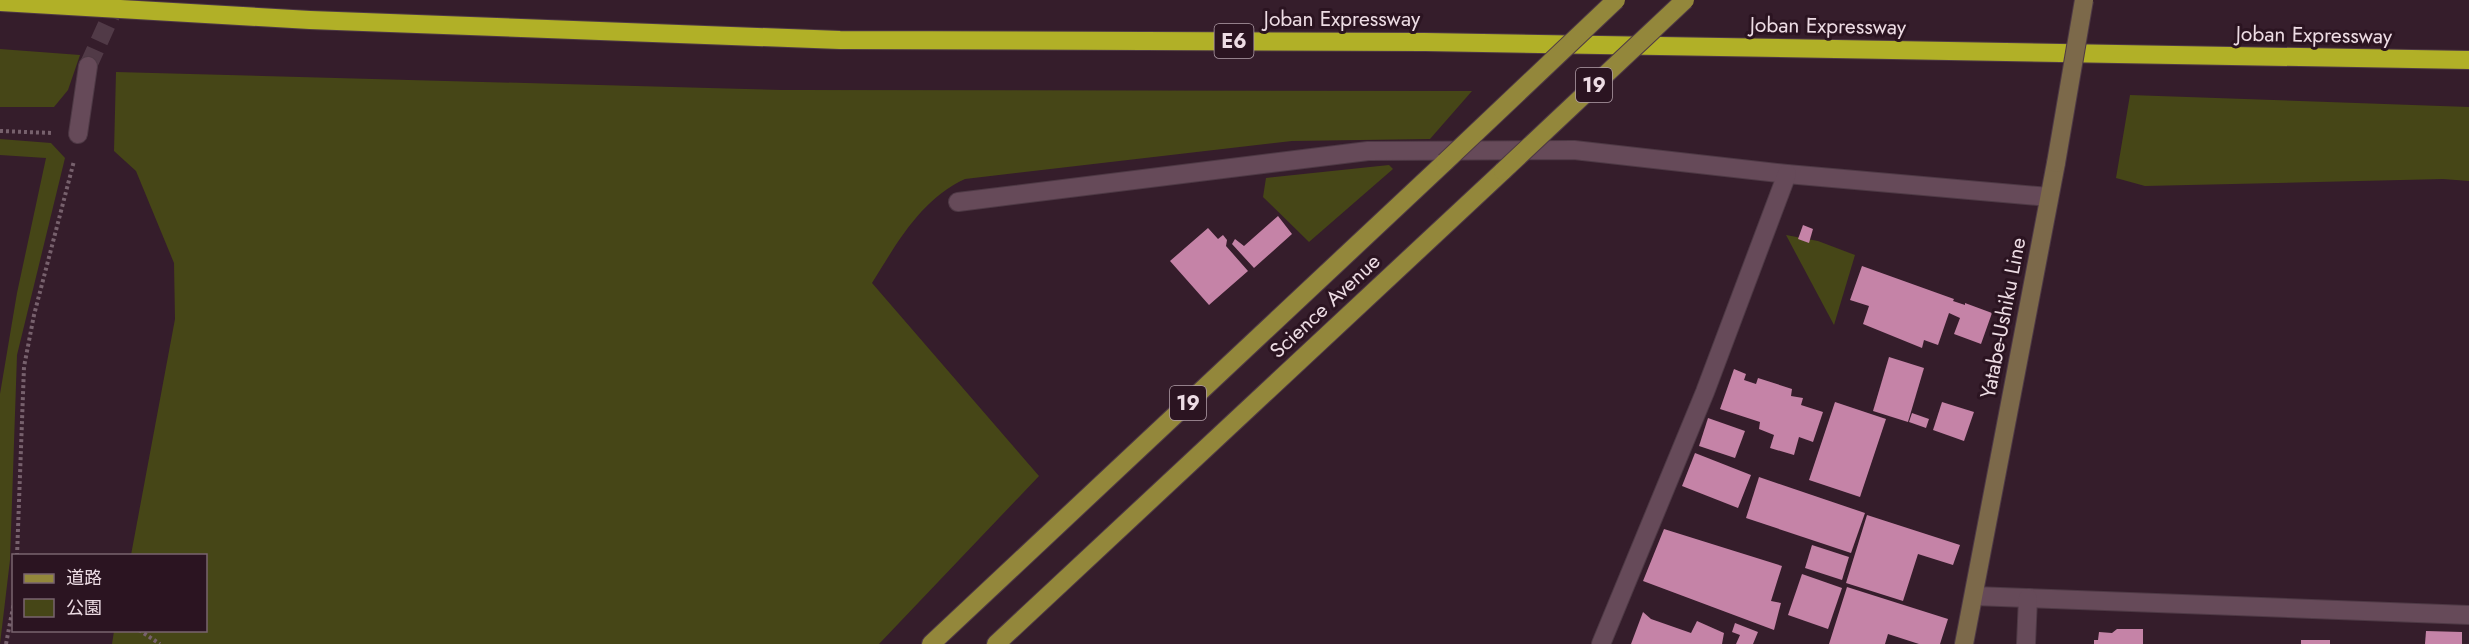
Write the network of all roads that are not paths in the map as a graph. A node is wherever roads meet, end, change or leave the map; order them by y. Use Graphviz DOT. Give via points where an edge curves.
graph roads {
  1 [pos="1616,0"];
  2 [pos="1685,0"];
  3 [pos="2084,0"];
  4 [pos="0,2"];
  5 [pos="2469,60"];
  6 [pos="88,66"];
  7 [pos="78,134"];
  8 [pos="1787,174"];
  9 [pos="2049,197"];
  10 [pos="958,202"];
  11 [pos="1974,596"];
  12 [pos="2028,598"];
  13 [pos="2469,615"];
  14 [pos="931,644"];
  15 [pos="996,644"];
  16 [pos="1601,644"];
  17 [pos="1964,644"];
  18 [pos="2026,644"];
  1 -- 14 [label="main road, Science Avenue / 19, bridge"];
  2 -- 15 [label="main road, Science Avenue / 19, bridge"];
  3 -- 9 [label="main road, Yatabe-Ushiku Line, bridge"];
  4 -- 5 [label="highway, Joban Expressway / E6" via="310,20 840,40 1425,42"];
  6 -- 7 [label="street"];
  8 -- 9 [label="street"];
  8 -- 10 [label="street" via="1574,150 1368,151"];
  8 -- 16 [label="street" via="1705,392"];
  9 -- 11 [label="main road, Yatabe-Ushiku Line"];
  11 -- 12 [label="street"];
  11 -- 17 [label="main road, Yatabe-Ushiku Line"];
  12 -- 13 [label="street"];
  12 -- 18 [label="street"];
}
